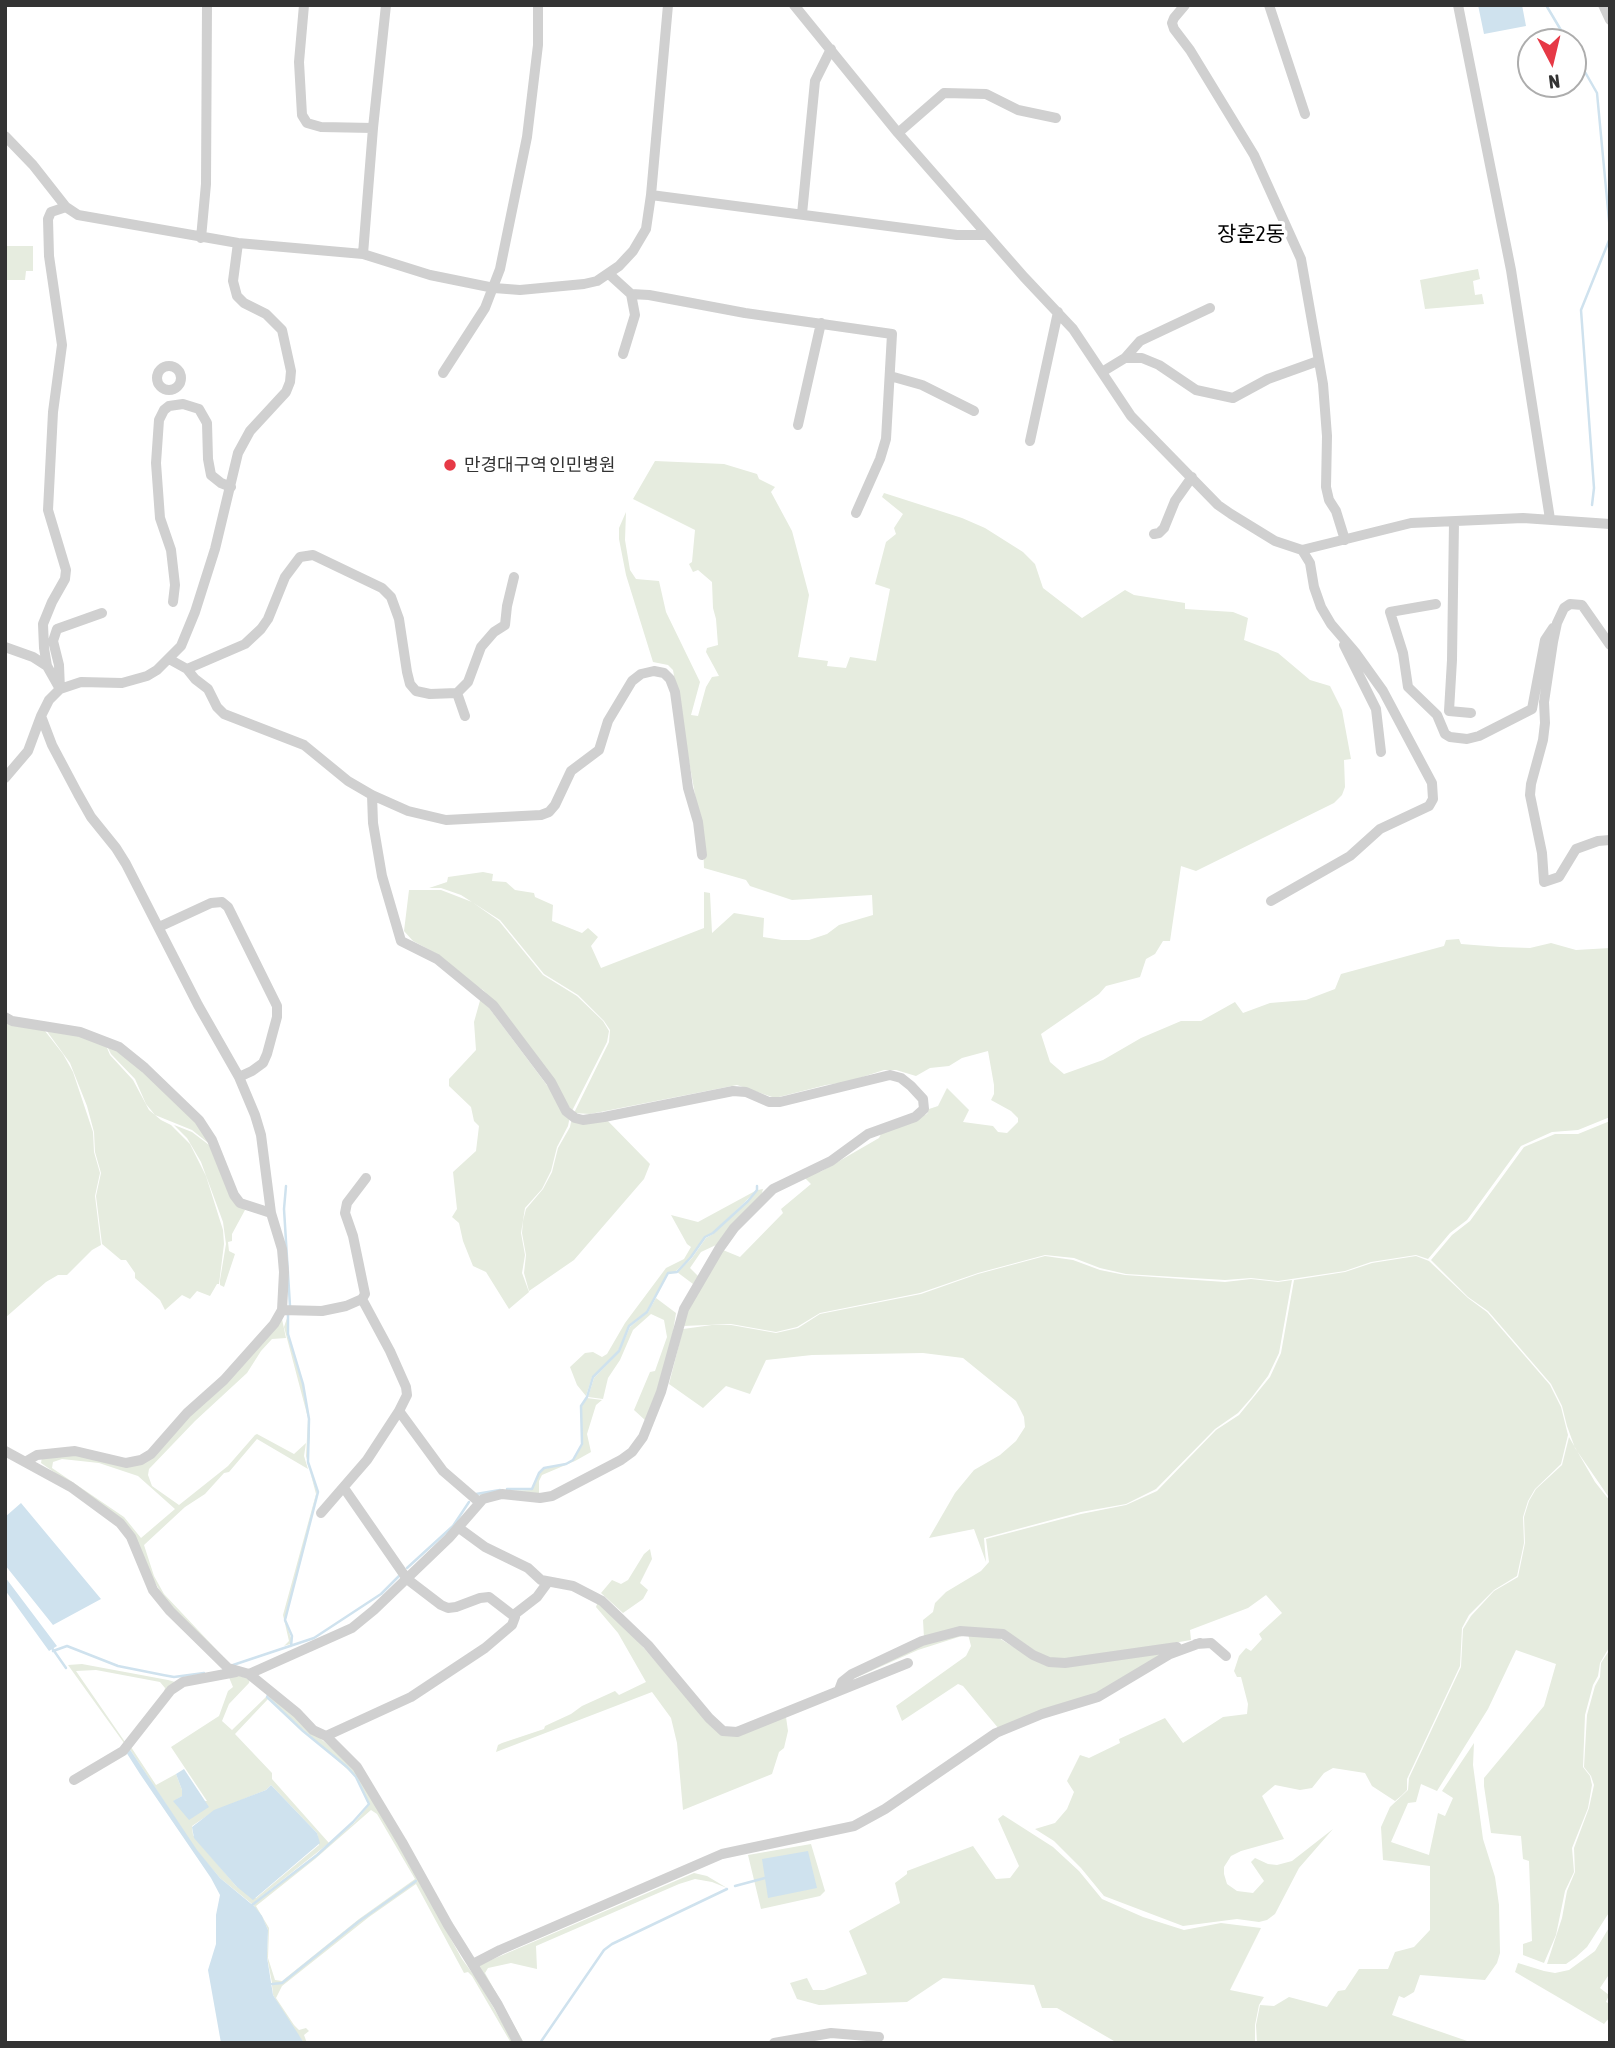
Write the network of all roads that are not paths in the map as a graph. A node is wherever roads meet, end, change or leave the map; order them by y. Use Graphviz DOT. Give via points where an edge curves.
graph roads {
  1 [pos="207,5"];
  2 [pos="304,5"];
  3 [pos="386,5"];
  4 [pos="538,5"];
  5 [pos="668,5"];
  6 [pos="794,5"];
  7 [pos="1185,5"];
  8 [pos="1269,5"];
  9 [pos="1458,5"];
  10 [pos="1603,5"];
  11 [pos="1610,20"];
  12 [pos="831,49"];
  13 [pos="1305,114"];
  14 [pos="1055,118"];
  15 [pos="373,128"];
  16 [pos="898,133"];
  17 [pos="5,136"];
  18 [pos="651,195"];
  19 [pos="66,207"];
  20 [pos="802,214"];
  21 [pos="987,235"];
  22 [pos="201,237"];
  23 [pos="238,243"];
  24 [pos="363,254"];
  25 [pos="609,274"];
  26 [pos="494,288"];
  27 [pos="631,294"];
  28 [pos="1210,309"];
  29 [pos="1058,312"];
  30 [pos="821,323"];
  31 [pos="623,354"];
  32 [pos="1125,358"];
  33 [pos="1318,361"];
  34 [pos="1102,372"];
  35 [pos="443,373"];
  36 [pos="890,376"];
  37 [pos="173,389"];
  38 [pos="176,404"];
  39 [pos="974,411"];
  40 [pos="798,425"];
  41 [pos="1030,441"];
  42 [pos="1192,477"];
  43 [pos="232,487"];
  44 [pos="856,513"];
  45 [pos="1550,519"];
  46 [pos="1454,522"];
  47 [pos="1610,524"];
  48 [pos="1154,534"];
  49 [pos="1345,540"];
  50 [pos="1302,550"];
  51 [pos="514,577"];
  52 [pos="173,602"];
  53 [pos="1436,604"];
  54 [pos="102,613"];
  55 [pos="1557,623"];
  56 [pos="1338,633"];
  57 [pos="1610,645"];
  58 [pos="5,647"];
  59 [pos="169,659"];
  60 [pos="47,666"];
  61 [pos="187,669"];
  62 [pos="60,689"];
  63 [pos="457,693"];
  64 [pos="1471,713"];
  65 [pos="41,716"];
  66 [pos="465,716"];
  67 [pos="1381,752"];
  68 [pos="5,778"];
  69 [pos="372,795"];
  70 [pos="1610,840"];
  71 [pos="702,855"];
  72 [pos="1271,901"];
  73 [pos="159,927"];
  74 [pos="5,1017"];
  75 [pos="239,1077"];
  76 [pos="366,1178"];
  77 [pos="271,1213"];
  78 [pos="362,1299"];
  79 [pos="282,1310"];
  80 [pos="399,1411"];
  81 [pos="5,1451"];
  82 [pos="25,1462"];
  83 [pos="344,1488"];
  84 [pos="478,1502"];
  85 [pos="321,1513"];
  86 [pos="459,1528"];
  87 [pos="407,1579"];
  88 [pos="548,1582"];
  89 [pos="514,1614"];
  90 [pos="1200,1643"];
  91 [pos="1226,1656"];
  92 [pos="908,1663"];
  93 [pos="244,1673"];
  94 [pos="839,1690"];
  95 [pos="326,1736"];
  96 [pos="74,1780"];
  97 [pos="473,1964"];
  98 [pos="879,2037"];
  99 [pos="518,2043"];
  100 [pos="774,2043"];
  1 -- 22 [label="street" via="206,184"];
  2 -- 15 [label="street" via="299,62 302,115 307,123 321,127"];
  3 -- 15 [label="street"];
  4 -- 26 [label="street" via="527,138"];
  5 -- 18 [label="street"];
  6 -- 12 [label="street"];
  7 -- 33 [label="street" via="1174,18 1174,29 1254,155 1301,259"];
  8 -- 13 [label="street"];
  9 -- 45 [label="street" via="1514,283"];
  10 -- 11 [label="street"];
  12 -- 16 [label="street"];
  12 -- 20 [label="street" via="815,81"];
  14 -- 16 [label="street" via="1018,110 986,94 944,93"];
  15 -- 24 [label="street"];
  16 -- 21 [label="street"];
  17 -- 19 [label="street"];
  18 -- 20 [label="street"];
  18 -- 25 [label="street" via="646,229 634,251"];
  19 -- 22 [label="street" via="78,215"];
  19 -- 60 [label="street" via="51,212 48,219 62,345 48,510 66,570 43,624"];
  20 -- 21 [label="street"];
  21 -- 29 [label="street"];
  22 -- 23 [label="street"];
  23 -- 24 [label="street"];
  23 -- 43 [label="street" via="233,281 237,296 267,314 282,330 291,371 286,392 250,431 238,453"];
  24 -- 26 [label="street"];
  25 -- 26 [label="street" via="562,288"];
  25 -- 27 [label="street"];
  26 -- 35 [label="street"];
  27 -- 30 [label="street"];
  27 -- 31 [label="street" via="635,315"];
  28 -- 32 [label="street" via="1140,341"];
  29 -- 34 [label="street"];
  29 -- 41 [label="street"];
  30 -- 36 [label="street" via="892,334"];
  30 -- 40 [label="street"];
  32 -- 33 [label="street" via="1142,358 1195,390 1226,398"];
  32 -- 34 [label="street"];
  33 -- 49 [label="street" via="1327,436 1326,486"];
  34 -- 42 [label="street" via="1131,416"];
  36 -- 39 [label="street" via="922,384"];
  36 -- 44 [label="street" via="886,439"];
  37 -- 38 [label="street"];
  38 -- 43 [label="street" via="199,409 207,423 211,475"];
  38 -- 52 [label="street" via="164,410 159,421 156,463 159,518 171,550"];
  42 -- 48 [label="street" via="1164,527"];
  42 -- 50 [label="street" via="1231,514 1275,541"];
  43 -- 59 [label="street" via="195,612 181,646"];
  45 -- 46 [label="street"];
  45 -- 47 [label="street"];
  46 -- 49 [label="street" via="1396,525"];
  46 -- 64 [label="street" via="1449,711"];
  49 -- 50 [label="street"];
  50 -- 56 [label="street" via="1321,607"];
  51 -- 63 [label="street" via="505,625 481,647 468,682"];
  53 -- 55 [label="street" via="1390,612 1408,687 1437,715 1450,737 1479,736 1532,709 1545,640"];
  54 -- 62 [label="street" via="57,629 53,641"];
  55 -- 57 [label="street" via="1564,608 1583,605"];
  55 -- 70 [label="street" via="1544,702 1544,740 1530,795 1544,882 1559,877 1576,849"];
  56 -- 67 [label="street" via="1376,709"];
  56 -- 72 [label="street" via="1383,691 1432,783 1433,799 1429,806 1380,829 1350,856"];
  58 -- 60 [label="street"];
  59 -- 61 [label="street"];
  59 -- 62 [label="street" via="134,680 81,682"];
  60 -- 62 [label="street"];
  61 -- 63 [label="street" via="238,648 255,635 268,619 292,567 300,557 313,555 382,588 391,597 407,673 416,691"];
  61 -- 69 [label="street" via="225,714 303,746"];
  62 -- 65 [label="street"];
  63 -- 66 [label="street"];
  65 -- 68 [label="street" via="28,751"];
  65 -- 73 [label="street" via="82,801 116,848"];
  69 -- 71 [label="street" via="408,811 446,820 541,815 555,805 571,771 599,750 608,721 632,681 654,671 670,678 675,692"];
  69 -- 84 [label="street" via="382,876 401,941 437,959 493,1005 575,1118 733,1091 780,1102 890,1075 911,1086 924,1104 918,1115 868,1134 831,1161 773,1189 734,1228 684,1309 661,1392 632,1452 552,1496 502,1494"];
  73 -- 75 [label="street"];
  73 -- 75 [label="street" via="211,903 228,907 277,1006 263,1063"];
  74 -- 77 [label="street" via="80,1032 119,1048 199,1120 240,1203"];
  75 -- 77 [label="street" via="261,1135"];
  76 -- 78 [label="street" via="345,1213 365,1294"];
  77 -- 79 [label="street" via="282,1249"];
  78 -- 79 [label="street" via="322,1311"];
  78 -- 80 [label="street" via="406,1387"];
  79 -- 82 [label="street" via="224,1380 141,1460 114,1462 75,1451 37,1455"];
  80 -- 83 [label="street"];
  80 -- 84 [label="street" via="443,1471"];
  81 -- 82 [label="street"];
  82 -- 93 [label="street" via="120,1523 164,1605 228,1668"];
  83 -- 85 [label="street"];
  83 -- 87 [label="street"];
  84 -- 86 [label="street"];
  86 -- 87 [label="street"];
  86 -- 88 [label="street"];
  87 -- 89 [label="street" via="448,1608 489,1597"];
  87 -- 93 [label="street" via="352,1628"];
  88 -- 89 [label="street"];
  88 -- 94 [label="street" via="593,1594 610,1607 723,1731 737,1732"];
  89 -- 95 [label="street" via="512,1625 485,1648 411,1698"];
  90 -- 91 [label="street" via="1211,1643"];
  90 -- 94 [label="street" via="1065,1664 1033,1655 1003,1634 960,1631 922,1641 852,1674"];
  90 -- 97 [label="street" via="1163,1658 1098,1697 996,1733 853,1826 722,1854"];
  92 -- 94 [label="street"];
  93 -- 95 [label="street"];
  93 -- 96 [label="street" via="183,1682 171,1690 122,1751"];
  95 -- 97 [label="street" via="363,1776"];
  97 -- 99 [label="street"];
  98 -- 100 [label="street" via="831,2033"];
}
